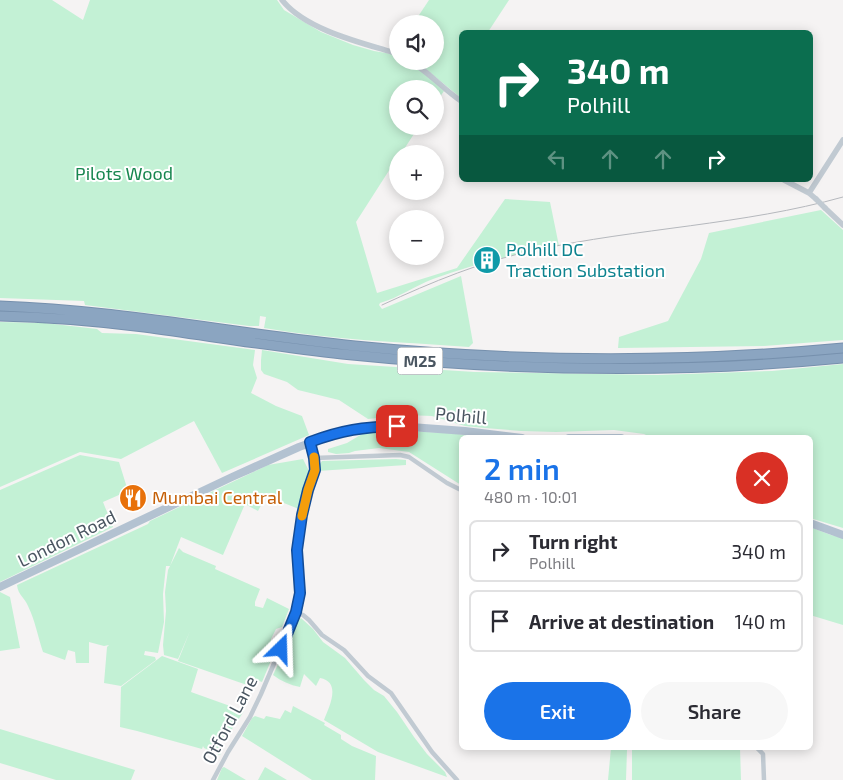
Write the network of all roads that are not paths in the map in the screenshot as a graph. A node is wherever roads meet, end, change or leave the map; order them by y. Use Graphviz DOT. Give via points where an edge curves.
graph roads {
  1 [pos="282,0"];
  2 [pos="389,51"];
  3 [pos="423,70"];
  4 [pos="459,100"];
  5 [pos="843,140"];
  6 [pos="788,182"];
  7 [pos="809,193"];
  8 [pos="843,225"];
  9 [pos="0,306"];
  10 [pos="0,316"];
  11 [pos="843,348"];
  12 [pos="843,358"];
  13 [pos="498,435"];
  14 [pos="310,442"];
  15 [pos="314,458"];
  16 [pos="459,489"];
  17 [pos="813,525"];
  18 [pos="843,535"];
  19 [pos="0,587"];
  20 [pos="296,612"];
  21 [pos="759,750"];
  22 [pos="213,780"];
  23 [pos="457,780"];
  24 [pos="764,780"];
  1 -- 2 [label="street" via="308,22"];
  3 -- 4 [label="street"];
  5 -- 7 [label="street"];
  6 -- 7 [label="street"];
  7 -- 8 [label="street, bridge"];
  9 -- 11 [label="highway, M25" via="100,313 342,344 469,355 638,359"];
  10 -- 12 [label="highway, M25" via="119,324 343,354 492,366 666,368"];
  13 -- 14 [label="main road, Polhill" via="386,426 346,431"];
  14 -- 15 [label="street, Otford Lane"];
  14 -- 19 [label="main road, London Road"];
  15 -- 16 [label="street" via="400,455 409,457"];
  15 -- 20 [label="street, Otford Lane" via="315,470 297,550 300,593"];
  17 -- 18 [label="main road"];
  20 -- 22 [label="street, Otford Lane" via="262,694"];
  20 -- 23 [label="street" via="309,620 322,636 344,650 368,676 391,692 432,752"];
  21 -- 24 [label="street" via="763,754"];
}
